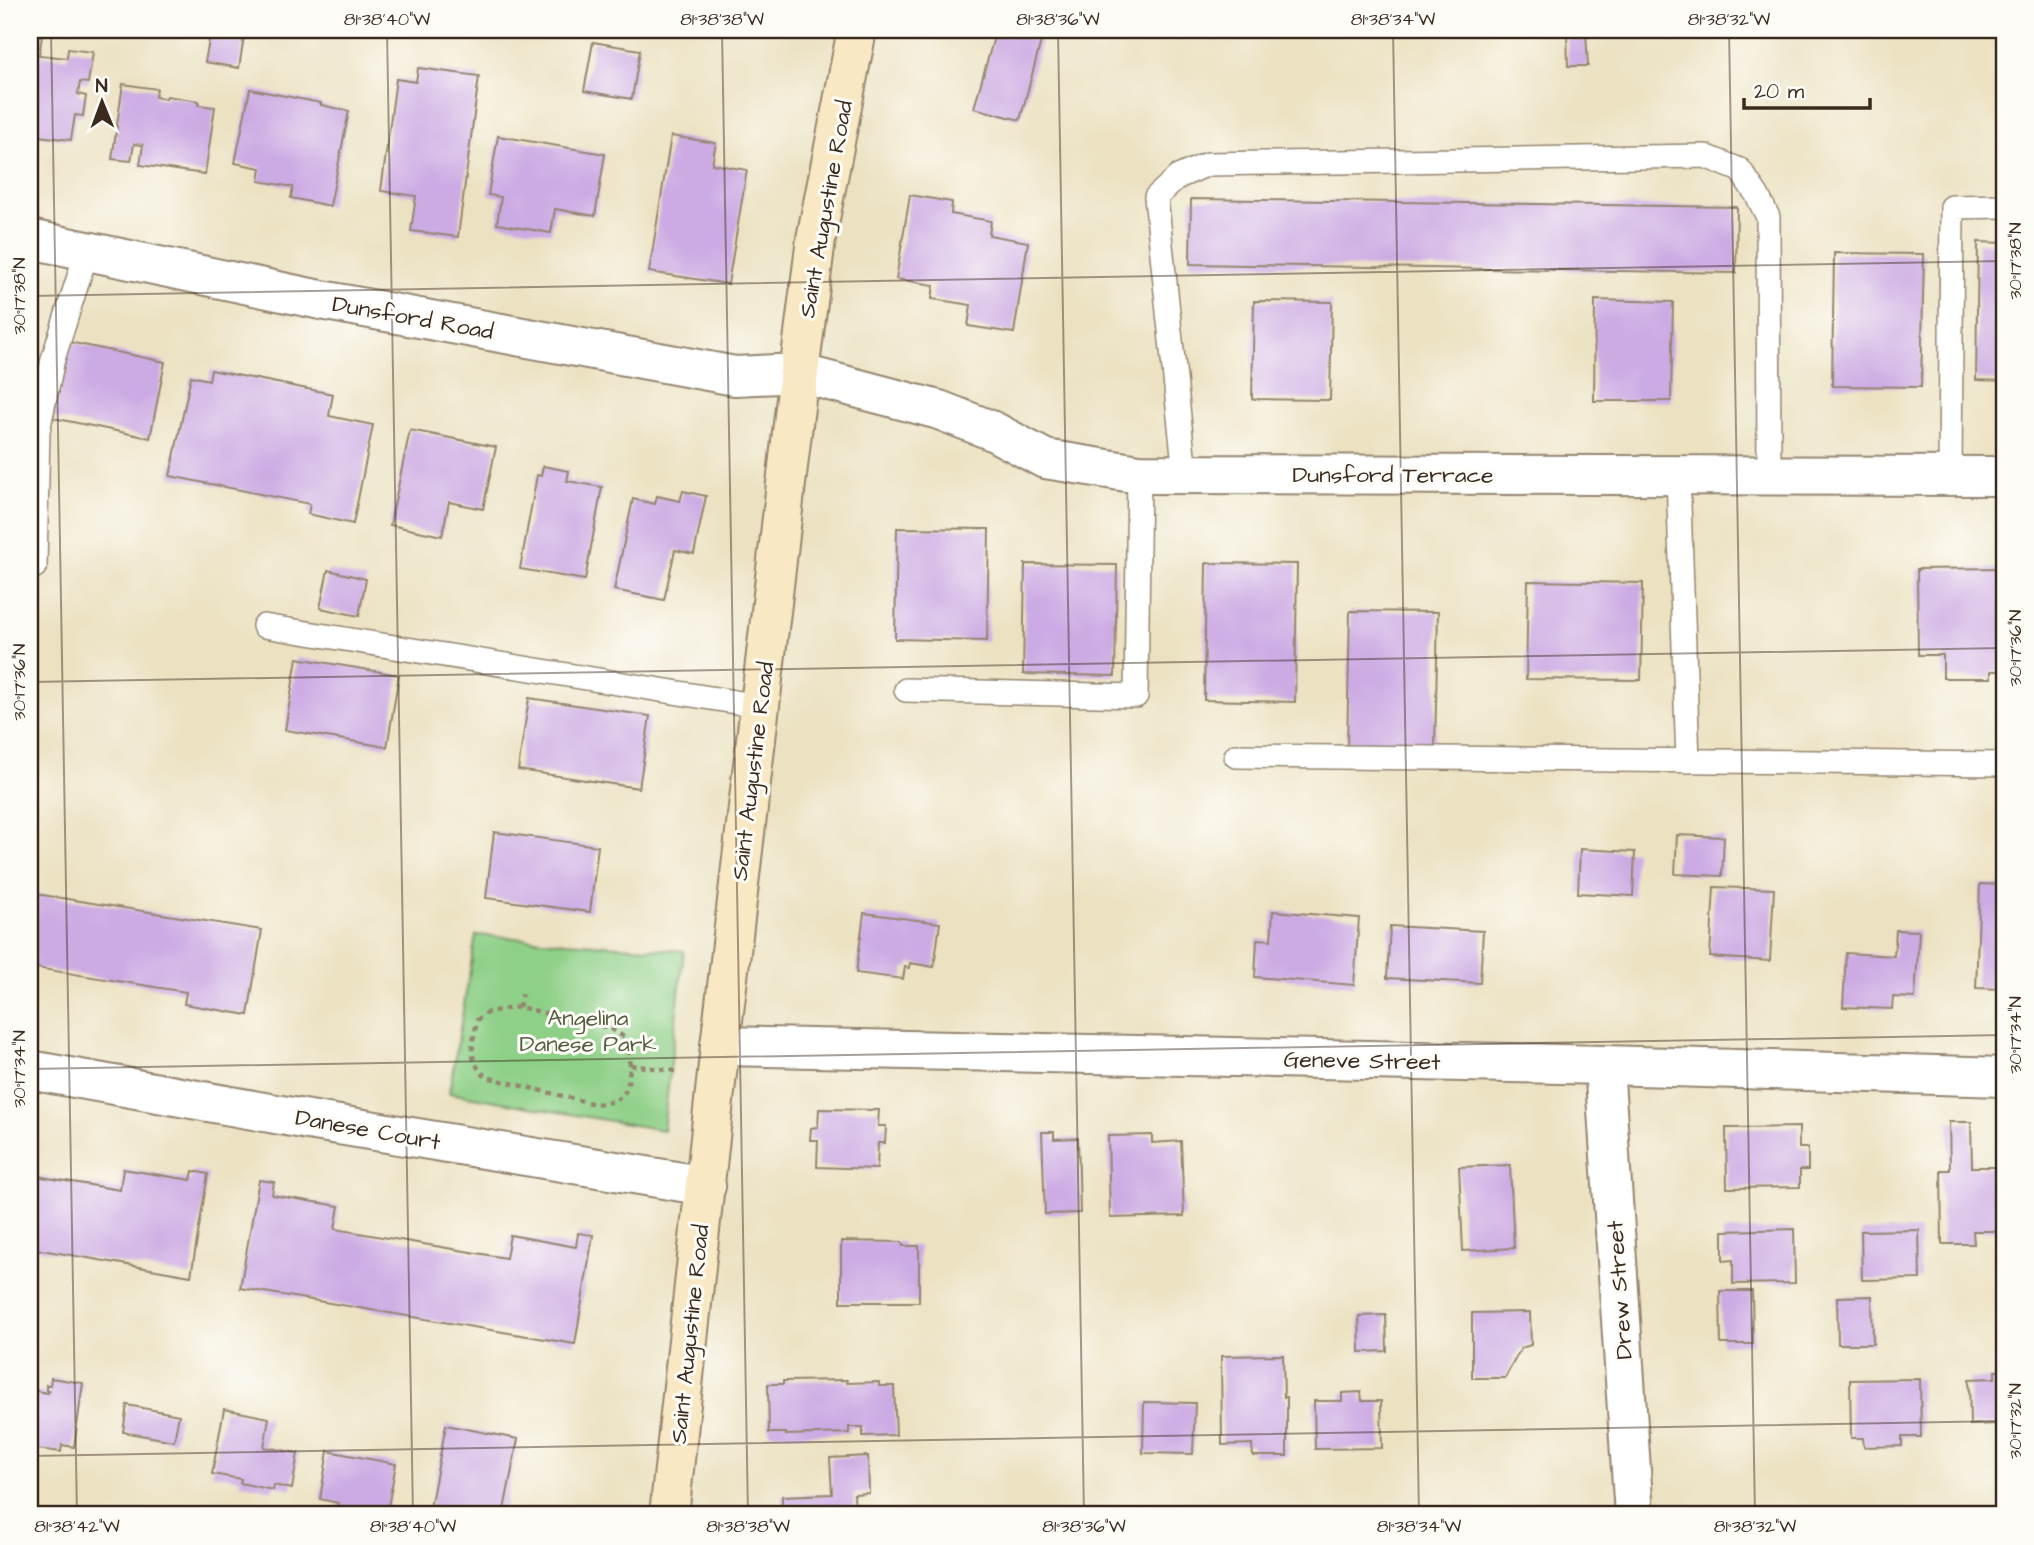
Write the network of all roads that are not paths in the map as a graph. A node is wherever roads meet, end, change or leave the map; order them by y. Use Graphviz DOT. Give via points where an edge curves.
graph roads {
  1 [pos="857,30"];
  2 [pos="2004,206"];
  3 [pos="30,239"];
  4 [pos="87,251"];
  5 [pos="799,373"];
  6 [pos="1139,474"];
  7 [pos="1185,474"];
  8 [pos="1678,475"];
  9 [pos="1769,475"];
  10 [pos="1950,476"];
  11 [pos="2004,476"];
  12 [pos="35,566"];
  13 [pos="264,626"];
  14 [pos="906,690"];
  15 [pos="760,706"];
  16 [pos="1236,755"];
  17 [pos="1688,761"];
  18 [pos="2004,764"];
  19 [pos="720,1046"];
  20 [pos="1604,1065"];
  21 [pos="30,1070"];
  22 [pos="2004,1077"];
  23 [pos="706,1186"];
  24 [pos="669,1515"];
  25 [pos="1634,1515"];
  1 -- 5 [label="main road, Saint Augustine Road" via="816,239"];
  2 -- 10 [label="lane" via="1952,207"];
  3 -- 4 [label="street, Dunsford Road"];
  4 -- 5 [label="street, Dunsford Road" via="316,299 735,376"];
  4 -- 12 [label="lane" via="53,359 38,431"];
  5 -- 6 [label="street, Dunsford Terrace" via="939,410 993,431 1045,459"];
  5 -- 15 [label="main road, Saint Augustine Road"];
  6 -- 7 [label="street, Dunsford Terrace"];
  6 -- 14 [label="lane" via="1136,696"];
  7 -- 8 [label="street, Dunsford Terrace"];
  7 -- 9 [label="lane" via="1156,197 1178,177 1208,164 1705,156 1741,170 1769,217"];
  8 -- 9 [label="street, Dunsford Terrace"];
  8 -- 17 [label="lane"];
  9 -- 10 [label="street, Dunsford Terrace"];
  10 -- 11 [label="street, Dunsford Terrace"];
  13 -- 15 [label="lane"];
  15 -- 19 [label="main road, Saint Augustine Road"];
  16 -- 17 [label="lane"];
  17 -- 18 [label="lane"];
  19 -- 20 [label="street, Geneve Street"];
  19 -- 23 [label="main road, Saint Augustine Road"];
  20 -- 22 [label="street, Geneve Street"];
  20 -- 25 [label="street, Drew Street"];
  21 -- 23 [label="street, Danese Court"];
  23 -- 24 [label="main road, Saint Augustine Road"];
}
